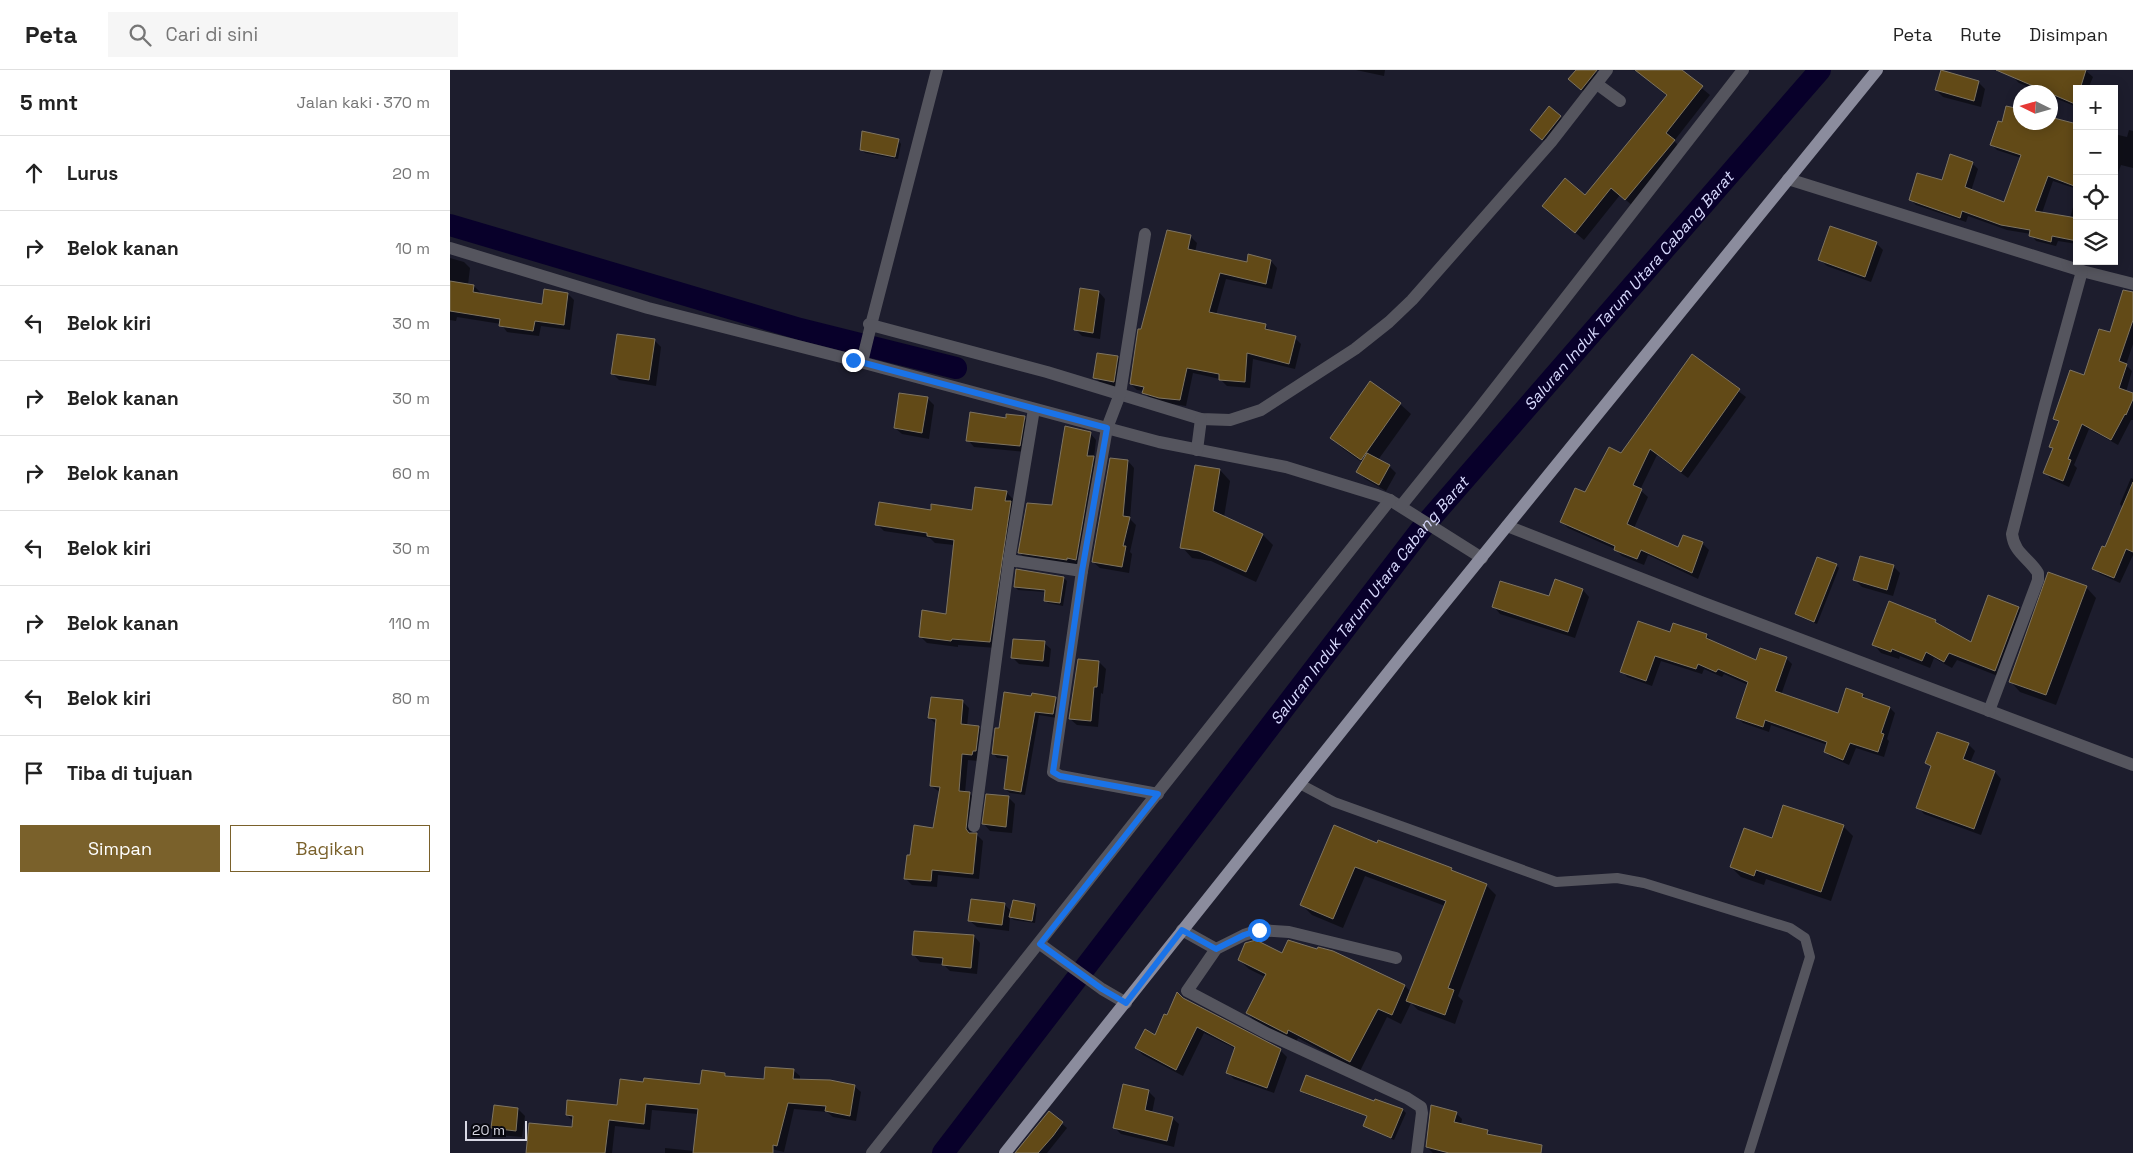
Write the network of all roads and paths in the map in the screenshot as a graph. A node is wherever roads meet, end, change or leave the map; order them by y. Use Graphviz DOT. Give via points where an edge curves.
graph roads {
  1 [pos="937,70"];
  2 [pos="1607,70"];
  3 [pos="1743,70"];
  4 [pos="1877,70"];
  5 [pos="1598,85"];
  6 [pos="1616,98"];
  7 [pos="1788,179"];
  8 [pos="1146,234"];
  9 [pos="450,248"];
  10 [pos="2082,271"];
  11 [pos="2133,284"];
  12 [pos="870,327"];
  13 [pos="863,360"];
  14 [pos="1119,397"];
  15 [pos="1034,409"];
  16 [pos="1109,424"];
  17 [pos="1201,424"];
  18 [pos="1198,448"];
  19 [pos="1396,503"];
  20 [pos="1507,526"];
  21 [pos="1482,558"];
  22 [pos="1009,560"];
  23 [pos="1082,571"];
  24 [pos="1989,711"];
  25 [pos="2133,765"];
  26 [pos="1306,787"];
  27 [pos="1158,794"];
  28 [pos="974,826"];
  29 [pos="1186,932"];
  30 [pos="1040,944"];
  31 [pos="1214,948"];
  32 [pos="1396,958"];
  33 [pos="1126,1003"];
  34 [pos="1420,1151"];
  35 [pos="872,1153"];
  36 [pos="1005,1153"];
  37 [pos="1749,1153"];
  1 -- 12 [label="street"];
  2 -- 5 [label="street"];
  3 -- 19 [label="street" via="1480,409"];
  4 -- 7 [label="main road"];
  5 -- 6 [label="street"];
  5 -- 17 [label="street" via="1415,297 1389,322 1261,410 1230,420"];
  7 -- 10 [label="street"];
  7 -- 20 [label="main road"];
  8 -- 14 [label="street"];
  9 -- 13 [label="street" via="648,308"];
  10 -- 11 [label="street"];
  10 -- 24 [label="street" via="2012,534 2020,553 2038,573 2038,580"];
  12 -- 13 [label="street"];
  12 -- 14 [label="street" via="1046,372"];
  13 -- 15 [label="street"];
  14 -- 16 [label="street"];
  14 -- 17 [label="street"];
  15 -- 16 [label="street"];
  15 -- 22 [label="street"];
  16 -- 18 [label="street" via="1159,442"];
  16 -- 23 [label="street"];
  17 -- 18 [label="street"];
  18 -- 19 [label="street" via="1286,467"];
  19 -- 21 [label="street"];
  19 -- 27 [label="street"];
  20 -- 21 [label="main road"];
  20 -- 24 [label="street"];
  21 -- 26 [label="main road"];
  22 -- 23 [label="street"];
  22 -- 28 [label="street"];
  23 -- 27 [label="street" via="1053,772"];
  24 -- 25 [label="street"];
  26 -- 29 [label="main road"];
  26 -- 37 [label="lane" via="1334,802 1556,882 1617,878 1644,883 1790,928 1806,938 1810,956"];
  27 -- 30 [label="street"];
  29 -- 31 [label="street"];
  29 -- 33 [label="main road"];
  30 -- 33 [label="street"];
  30 -- 35 [label="street"];
  31 -- 32 [label="street" via="1244,935 1267,930 1318,938"];
  31 -- 34 [label="street" via="1188,992 1418,1105 1422,1113"];
  33 -- 36 [label="main road"];
}
